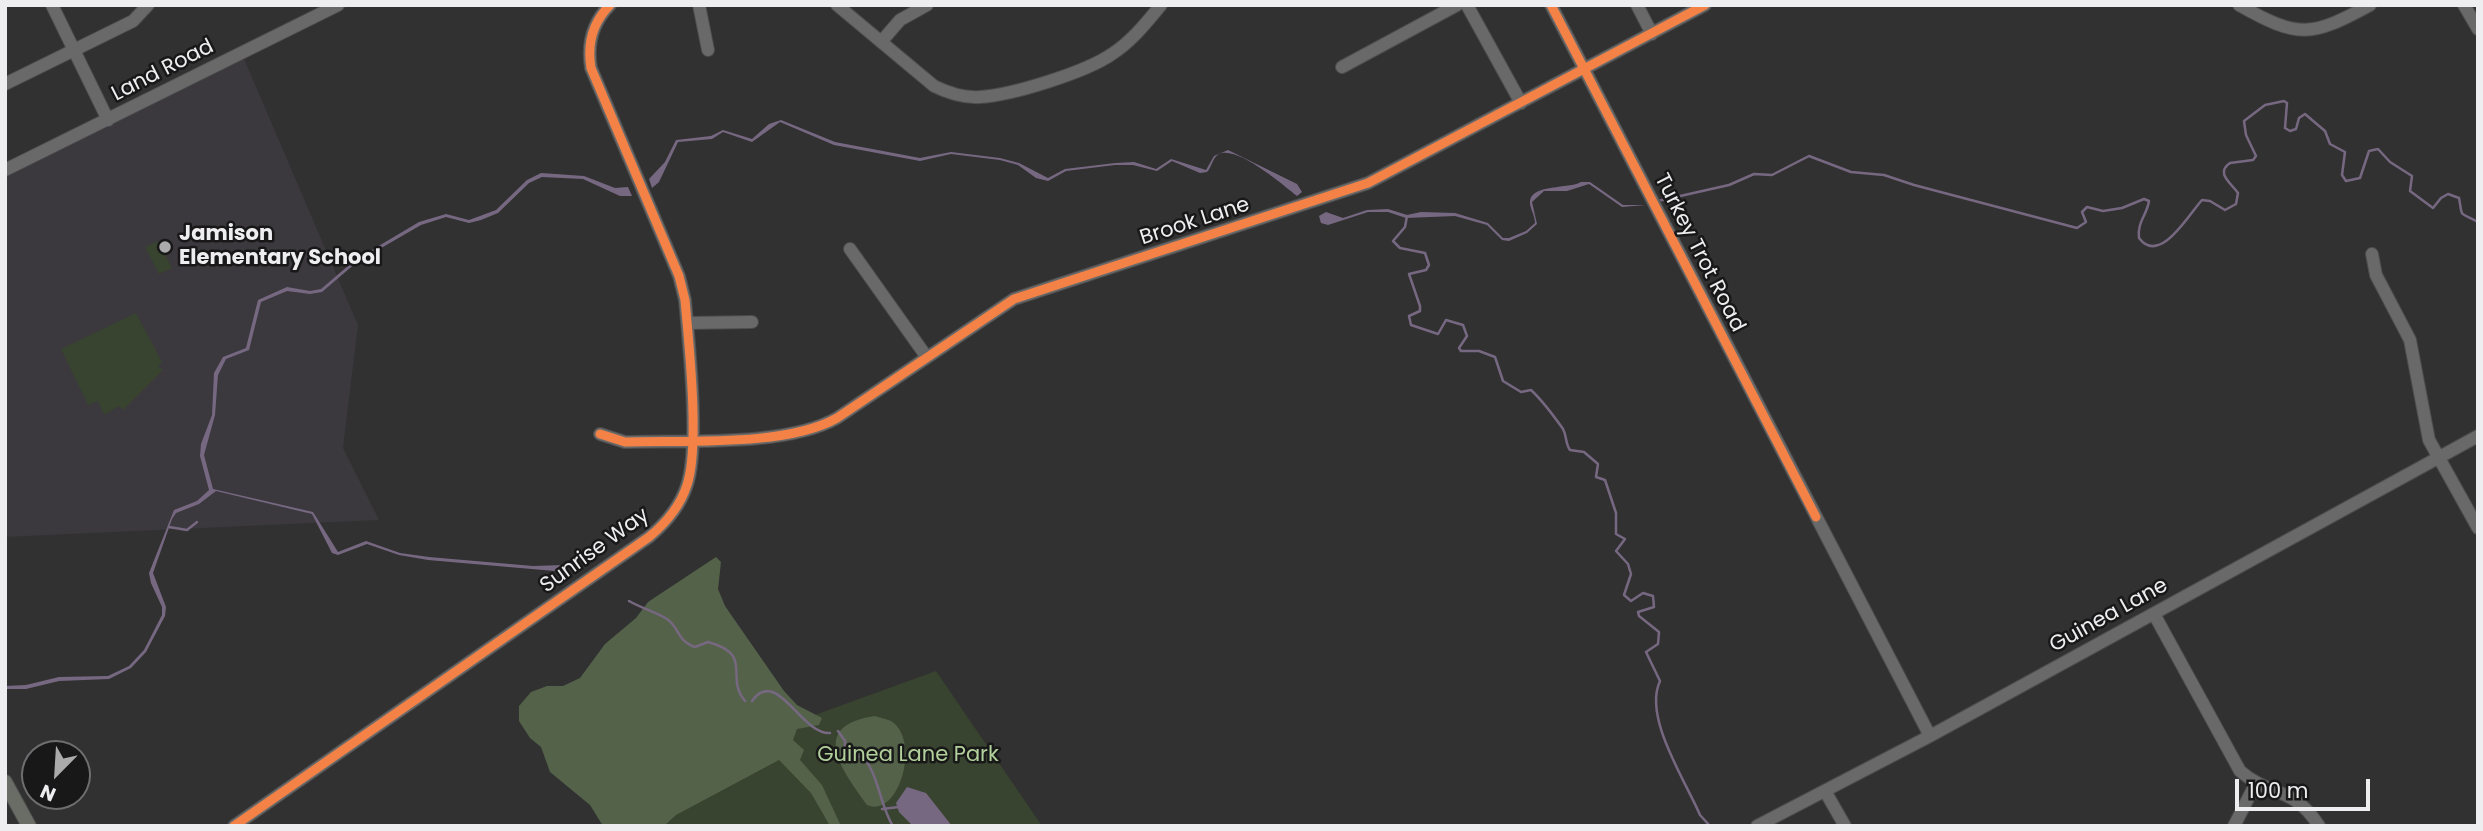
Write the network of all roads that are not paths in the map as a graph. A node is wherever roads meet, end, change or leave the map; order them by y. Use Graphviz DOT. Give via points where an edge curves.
graph roads {
  1 [pos="52,5"];
  2 [pos="148,5"];
  3 [pos="338,5"];
  4 [pos="610,5"];
  5 [pos="699,5"];
  6 [pos="837,5"];
  7 [pos="927,5"];
  8 [pos="1161,5"];
  9 [pos="1457,5"];
  10 [pos="1467,5"];
  11 [pos="1551,5"];
  12 [pos="1637,5"];
  13 [pos="1705,5"];
  14 [pos="2239,5"];
  15 [pos="2370,5"];
  16 [pos="2464,5"];
  17 [pos="2478,30"];
  18 [pos="1652,34"];
  19 [pos="881,42"];
  20 [pos="74,50"];
  21 [pos="708,50"];
  22 [pos="1342,67"];
  23 [pos="1584,69"];
  24 [pos="5,84"];
  25 [pos="1521,103"];
  26 [pos="108,120"];
  27 [pos="5,170"];
  28 [pos="850,249"];
  29 [pos="2372,254"];
  30 [pos="687,323"];
  31 [pos="752,323"];
  32 [pos="926,356"];
  33 [pos="600,434"];
  34 [pos="2478,436"];
  35 [pos="692,440"];
  36 [pos="2439,457"];
  37 [pos="2478,528"];
  38 [pos="2154,614"];
  39 [pos="1930,736"];
  40 [pos="5,782"];
  41 [pos="2256,783"];
  42 [pos="1825,791"];
  43 [pos="29,826"];
  44 [pos="234,826"];
  45 [pos="1758,826"];
  46 [pos="1845,826"];
  47 [pos="2234,826"];
  48 [pos="2319,826"];
  1 -- 20 [label="street"];
  2 -- 20 [label="street" via="133,21"];
  3 -- 26 [label="street, Land Road"];
  4 -- 30 [label="street, Sunrise Way" via="589,43 591,68 679,276"];
  5 -- 21 [label="street"];
  6 -- 19 [label="street"];
  7 -- 19 [label="street" via="901,20"];
  8 -- 19 [label="street" via="1128,43 1105,59 1077,72 990,96 968,97 943,90"];
  9 -- 22 [label="street"];
  10 -- 25 [label="street"];
  11 -- 23 [label="street, Turkey Trot Road"];
  12 -- 18 [label="street"];
  13 -- 18 [label="street, Brook Lane"];
  14 -- 15 [label="street" via="2280,27 2310,31 2335,24"];
  16 -- 17 [label="street"];
  18 -- 23 [label="street, Brook Lane"];
  20 -- 24 [label="street"];
  20 -- 26 [label="street"];
  23 -- 25 [label="street, Brook Lane"];
  23 -- 39 [label="street, Turkey Trot Road"];
  25 -- 32 [label="street, Brook Lane" via="1357,187 1014,299"];
  26 -- 27 [label="street, Land Road"];
  28 -- 32 [label="street"];
  29 -- 36 [label="street" via="2376,275 2410,340 2426,430"];
  30 -- 31 [label="street"];
  30 -- 35 [label="street, Sunrise Way"];
  32 -- 35 [label="street, Brook Lane" via="837,418 815,428 786,435"];
  33 -- 35 [label="street, Brook Lane" via="625,442"];
  34 -- 36 [label="street, Guinea Lane"];
  35 -- 44 [label="street, Sunrise Way" via="687,487 676,509 656,531"];
  36 -- 37 [label="street"];
  36 -- 38 [label="street, Guinea Lane"];
  38 -- 39 [label="street, Guinea Lane"];
  38 -- 41 [label="street" via="2229,754 2240,771"];
  39 -- 42 [label="street, Guinea Lane"];
  40 -- 43 [label="main road"];
  41 -- 47 [label="street"];
  41 -- 48 [label="street" via="2292,797"];
  42 -- 45 [label="street, Guinea Lane"];
  42 -- 46 [label="street"];
}
